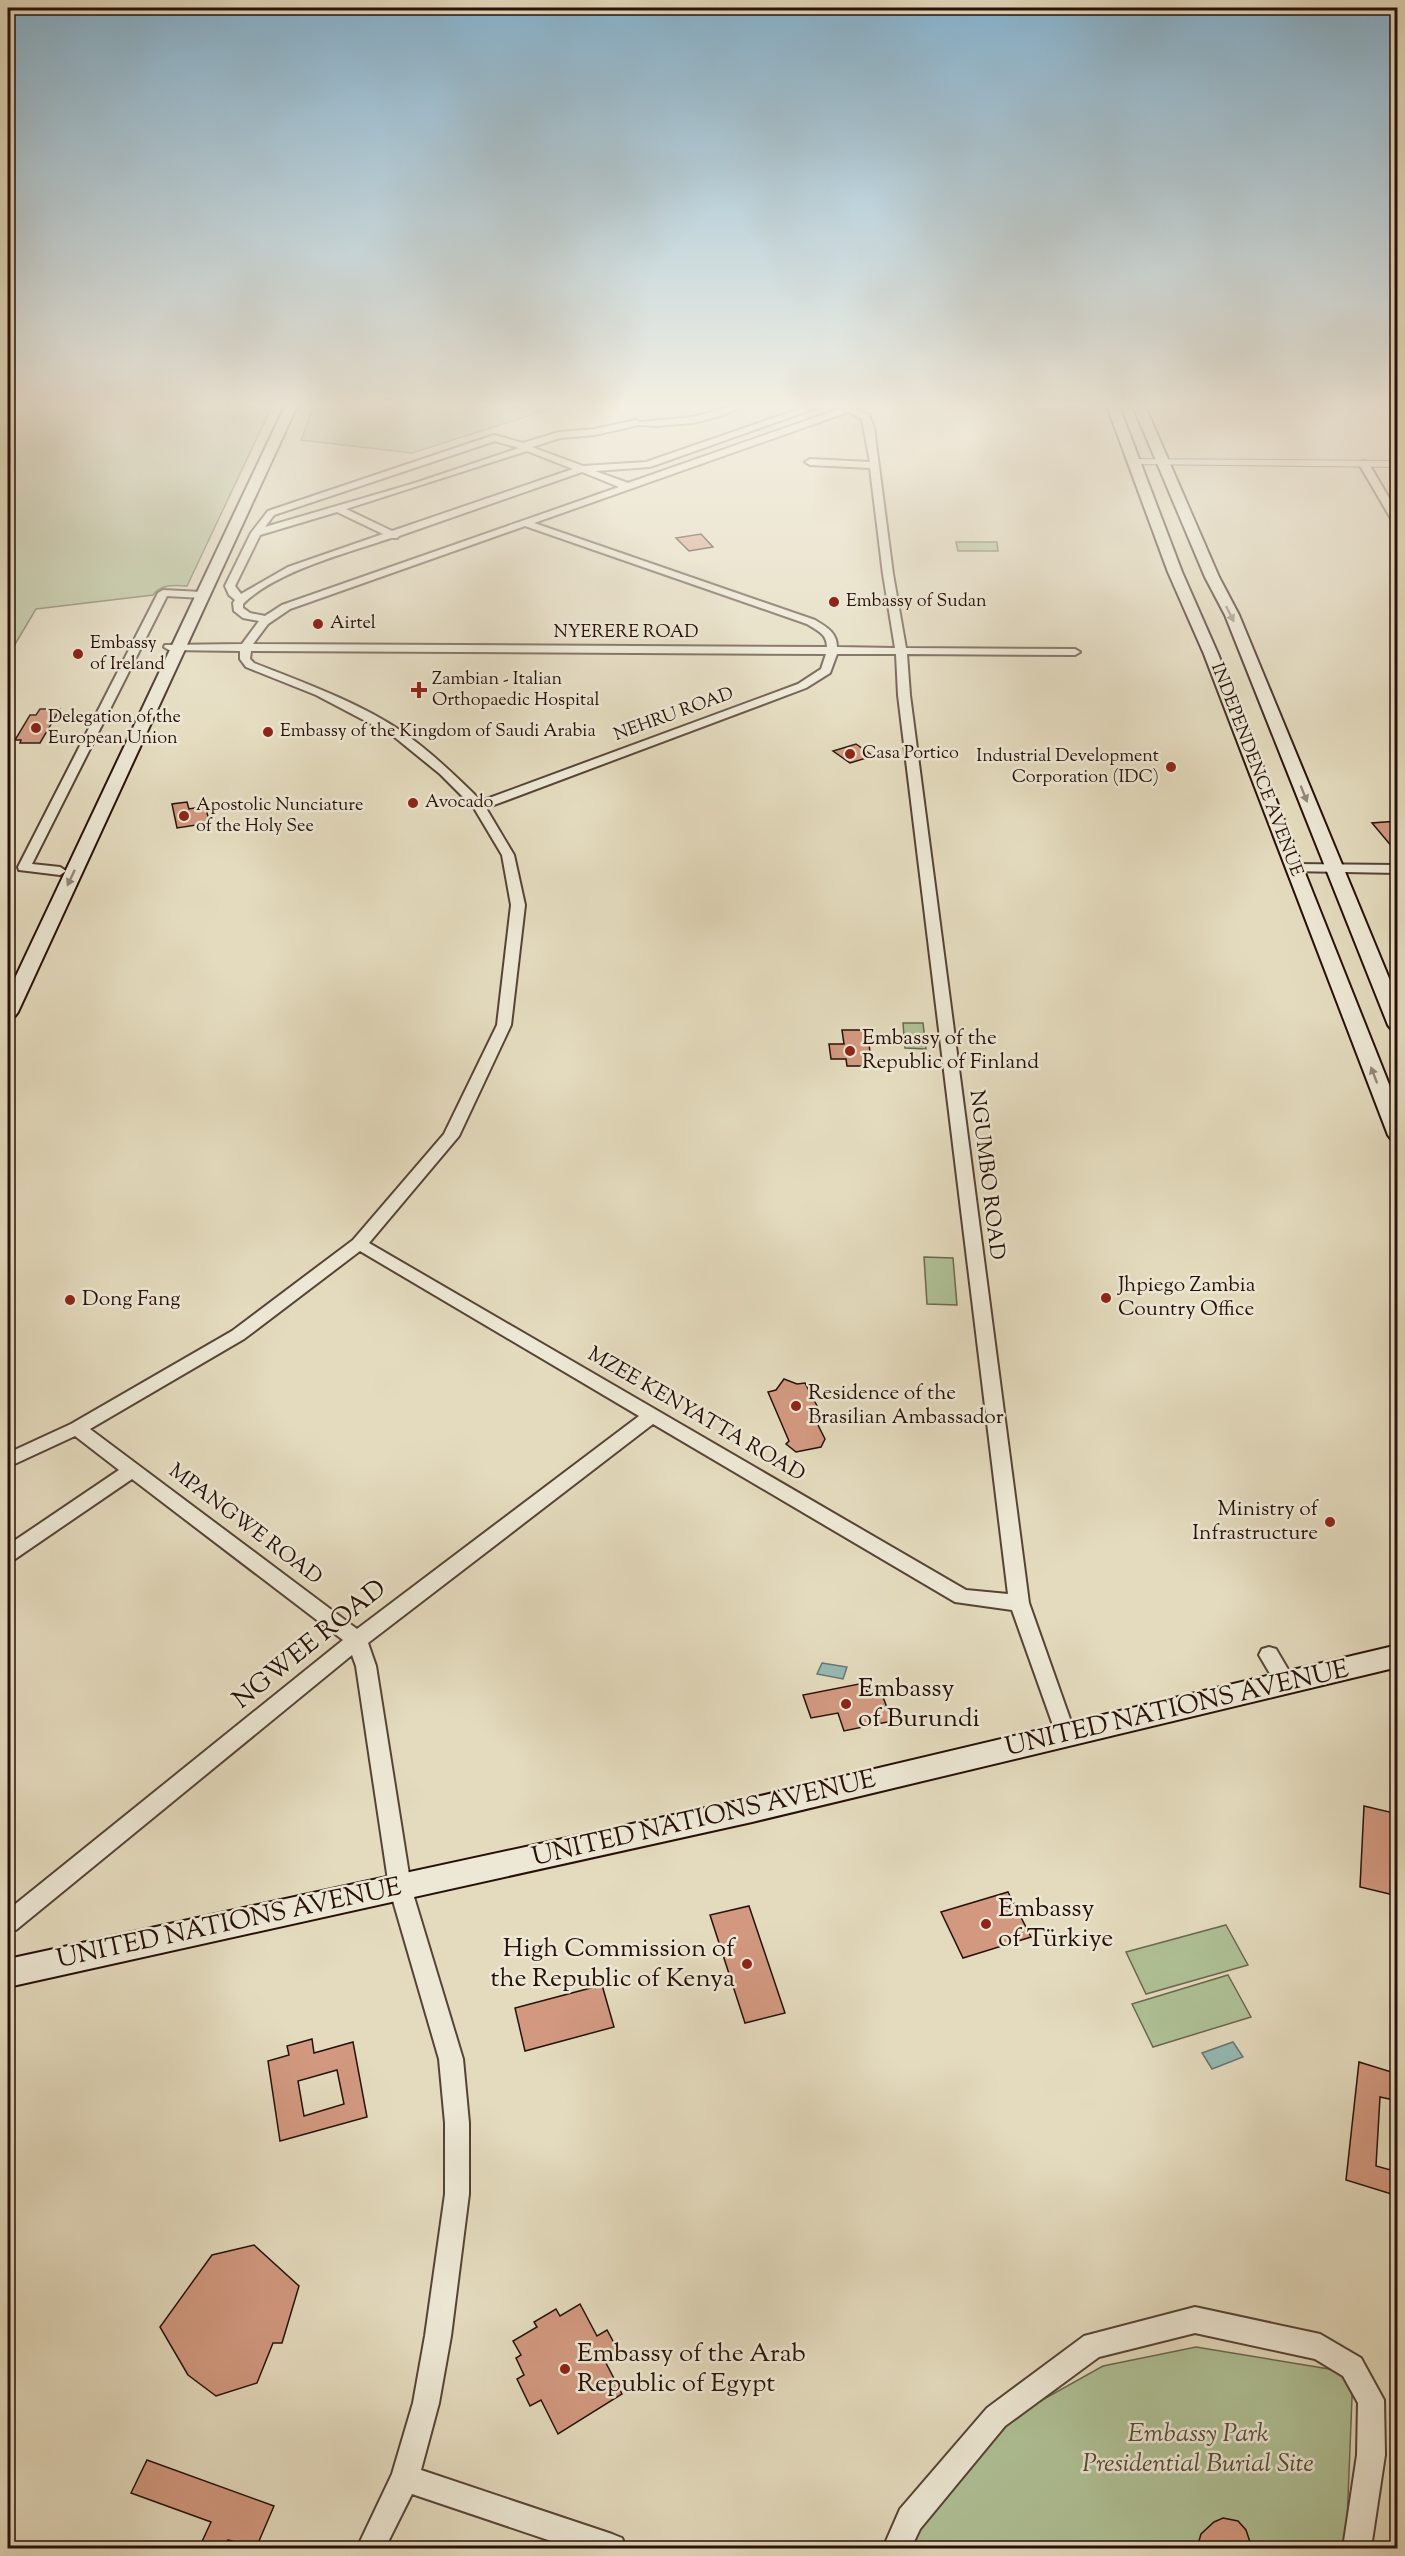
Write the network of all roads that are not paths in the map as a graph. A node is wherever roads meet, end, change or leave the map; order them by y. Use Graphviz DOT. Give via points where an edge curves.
graph roads {
  1 [pos="230,525"];
  2 [pos="232,525"];
  3 [pos="262,525"];
  4 [pos="285,525"];
  5 [pos="371,525"];
  6 [pos="423,525"];
  7 [pos="519,525"];
  8 [pos="532,525"];
  9 [pos="882,525"];
  10 [pos="1158,525"];
  11 [pos="1189,525"];
  12 [pos="256,534"];
  13 [pos="393,536"];
  14 [pos="1176,573"];
  15 [pos="1210,574"];
  16 [pos="198,595"];
  17 [pos="241,599"];
  18 [pos="265,619"];
  19 [pos="173,647"];
  20 [pos="248,647"];
  21 [pos="832,651"];
  22 [pos="901,651"];
  23 [pos="1075,652"];
  24 [pos="1211,655"];
  25 [pos="1248,656"];
  26 [pos="478,806"];
  27 [pos="1294,868"];
  28 [pos="1334,868"];
  29 [pos="1398,869"];
  30 [pos="60,871"];
  31 [pos="8,982"];
  32 [pos="9,1007"];
  33 [pos="1398,1024"];
  34 [pos="1397,1131"];
  35 [pos="359,1244"];
  36 [pos="651,1416"];
  37 [pos="77,1428"];
  38 [pos="8,1460"];
  39 [pos="132,1470"];
  40 [pos="8,1554"];
  41 [pos="1018,1603"];
  42 [pos="357,1640"];
  43 [pos="1269,1656"];
  44 [pos="1398,1656"];
  45 [pos="1286,1683"];
  46 [pos="1066,1736"];
  47 [pos="400,1887"];
  48 [pos="8,1923"];
  49 [pos="8,1973"];
  50 [pos="405,2478"];
  51 [pos="371,2548"];
  52 [pos="612,2548"];
  53 [pos="897,2548"];
  54 [pos="1357,2548"];
  1 -- 16 [label="main road"];
  2 -- 16 [label="main road"];
  3 -- 12 [label="street"];
  4 -- 12 [label="street"];
  5 -- 13 [label="street"];
  6 -- 13 [label="street"];
  7 -- 18 [label="street" via="286,607"];
  8 -- 21 [label="street" via="811,622 827,632"];
  9 -- 22 [label="street, NGUMBO ROAD"];
  10 -- 14 [label="main road, INDEPENDENCE AVENUE"];
  11 -- 15 [label="main road, INDEPENDENCE AVENUE"];
  12 -- 17 [label="street" via="230,586"];
  13 -- 17 [label="street" via="292,569"];
  14 -- 15 [label="main road"];
  14 -- 24 [label="main road, INDEPENDENCE AVENUE"];
  15 -- 25 [label="main road, INDEPENDENCE AVENUE, one-way"];
  16 -- 19 [label="main road"];
  16 -- 30 [label="street" via="163,593 24,867"];
  17 -- 18 [label="street" via="238,609 243,614"];
  18 -- 20 [label="street"];
  19 -- 20 [label="street, NYERERE ROAD"];
  19 -- 30 [label="main road"];
  19 -- 32 [label="main road, one-way"];
  20 -- 21 [label="street, NYERERE ROAD"];
  20 -- 26 [label="street" via="245,659 250,665 320,693 396,733 444,771"];
  21 -- 22 [label="street, NYERERE ROAD"];
  21 -- 26 [label="street, NEHRU ROAD" via="825,671 802,686"];
  22 -- 23 [label="street, NYERERE ROAD"];
  22 -- 41 [label="street, NGUMBO ROAD"];
  24 -- 25 [label="main road"];
  24 -- 27 [label="main road, INDEPENDENCE AVENUE"];
  25 -- 28 [label="main road, INDEPENDENCE AVENUE, one-way"];
  26 -- 35 [label="street" via="508,855 518,905 504,1025 451,1136"];
  27 -- 28 [label="street"];
  34 -- 27 [label="main road, INDEPENDENCE AVENUE, one-way"];
  28 -- 29 [label="street"];
  28 -- 33 [label="main road, INDEPENDENCE AVENUE"];
  30 -- 31 [label="main road"];
  35 -- 36 [label="street, MZEE KENYATTA ROAD"];
  35 -- 37 [label="street" via="238,1335"];
  36 -- 41 [label="street, MZEE KENYATTA ROAD" via="962,1597"];
  36 -- 42 [label="street, NGWEE ROAD"];
  37 -- 38 [label="street"];
  37 -- 39 [label="street, MPANGWE ROAD"];
  39 -- 40 [label="street"];
  39 -- 42 [label="street, MPANGWE ROAD"];
  41 -- 46 [label="street, NGUMBO ROAD"];
  42 -- 47 [label="street" via="366,1666"];
  42 -- 48 [label="street, NGWEE ROAD"];
  43 -- 45 [label="street"];
  44 -- 45 [label="main road, UNITED NATIONS AVENUE"];
  45 -- 46 [label="main road, UNITED NATIONS AVENUE"];
  46 -- 47 [label="main road, UNITED NATIONS AVENUE"];
  47 -- 49 [label="main road, UNITED NATIONS AVENUE"];
  47 -- 50 [label="street" via="451,2059 457,2123 457,2194 438,2336 426,2403"];
  50 -- 51 [label="street"];
  50 -- 52 [label="street"];
  53 -- 54 [label="street" via="910,2519 996,2416 1093,2345 1195,2320 1320,2347 1352,2367 1371,2400 1371,2456"];
}
